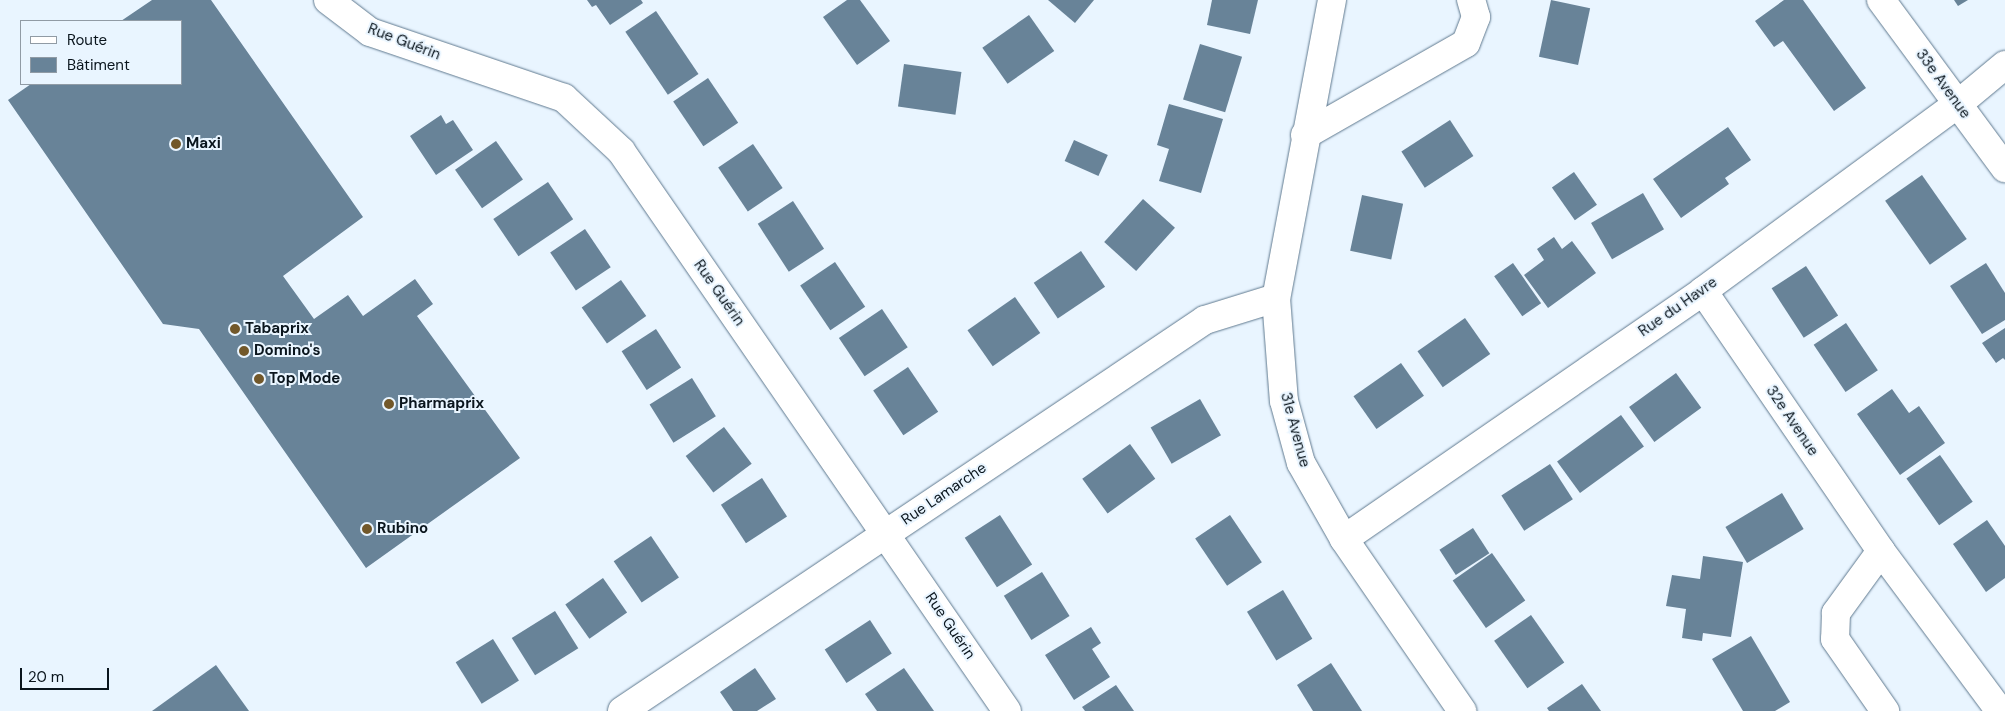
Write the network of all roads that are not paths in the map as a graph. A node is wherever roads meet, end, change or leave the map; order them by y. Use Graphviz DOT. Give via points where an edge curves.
graph roads {
  1 [pos="328,0"];
  2 [pos="1332,0"];
  3 [pos="1471,0"];
  4 [pos="1881,0"];
  5 [pos="2005,65"];
  6 [pos="1958,104"];
  7 [pos="1305,135"];
  8 [pos="2005,168"];
  9 [pos="1703,291"];
  10 [pos="1276,298"];
  11 [pos="887,533"];
  12 [pos="1344,539"];
  13 [pos="1881,551"];
  14 [pos="622,711"];
  15 [pos="1007,711"];
  16 [pos="1462,711"];
  17 [pos="1886,711"];
  18 [pos="2000,711"];
  1 -- 11 [label="street, Rue Guérin" via="370,32 564,98 621,151"];
  2 -- 7 [label="street, 31e Avenue"];
  3 -- 7 [label="street" via="1476,17 1466,43"];
  4 -- 6 [label="street, 33e Avenue"];
  5 -- 6 [label="street, Rue du Havre"];
  6 -- 8 [label="street, 33e Avenue"];
  6 -- 9 [label="street, Rue du Havre"];
  7 -- 10 [label="street, 31e Avenue"];
  9 -- 12 [label="street, Rue du Havre"];
  9 -- 13 [label="street, 32e Avenue"];
  10 -- 11 [label="street, Rue Lamarche" via="1205,320"];
  10 -- 12 [label="street, 31e Avenue" via="1284,401 1301,463"];
  11 -- 14 [label="street, Rue Lamarche"];
  11 -- 15 [label="street, Rue Guérin"];
  12 -- 16 [label="street, 31e Avenue"];
  13 -- 17 [label="street" via="1836,613 1835,639"];
  13 -- 18 [label="street, 32e Avenue"];
}
